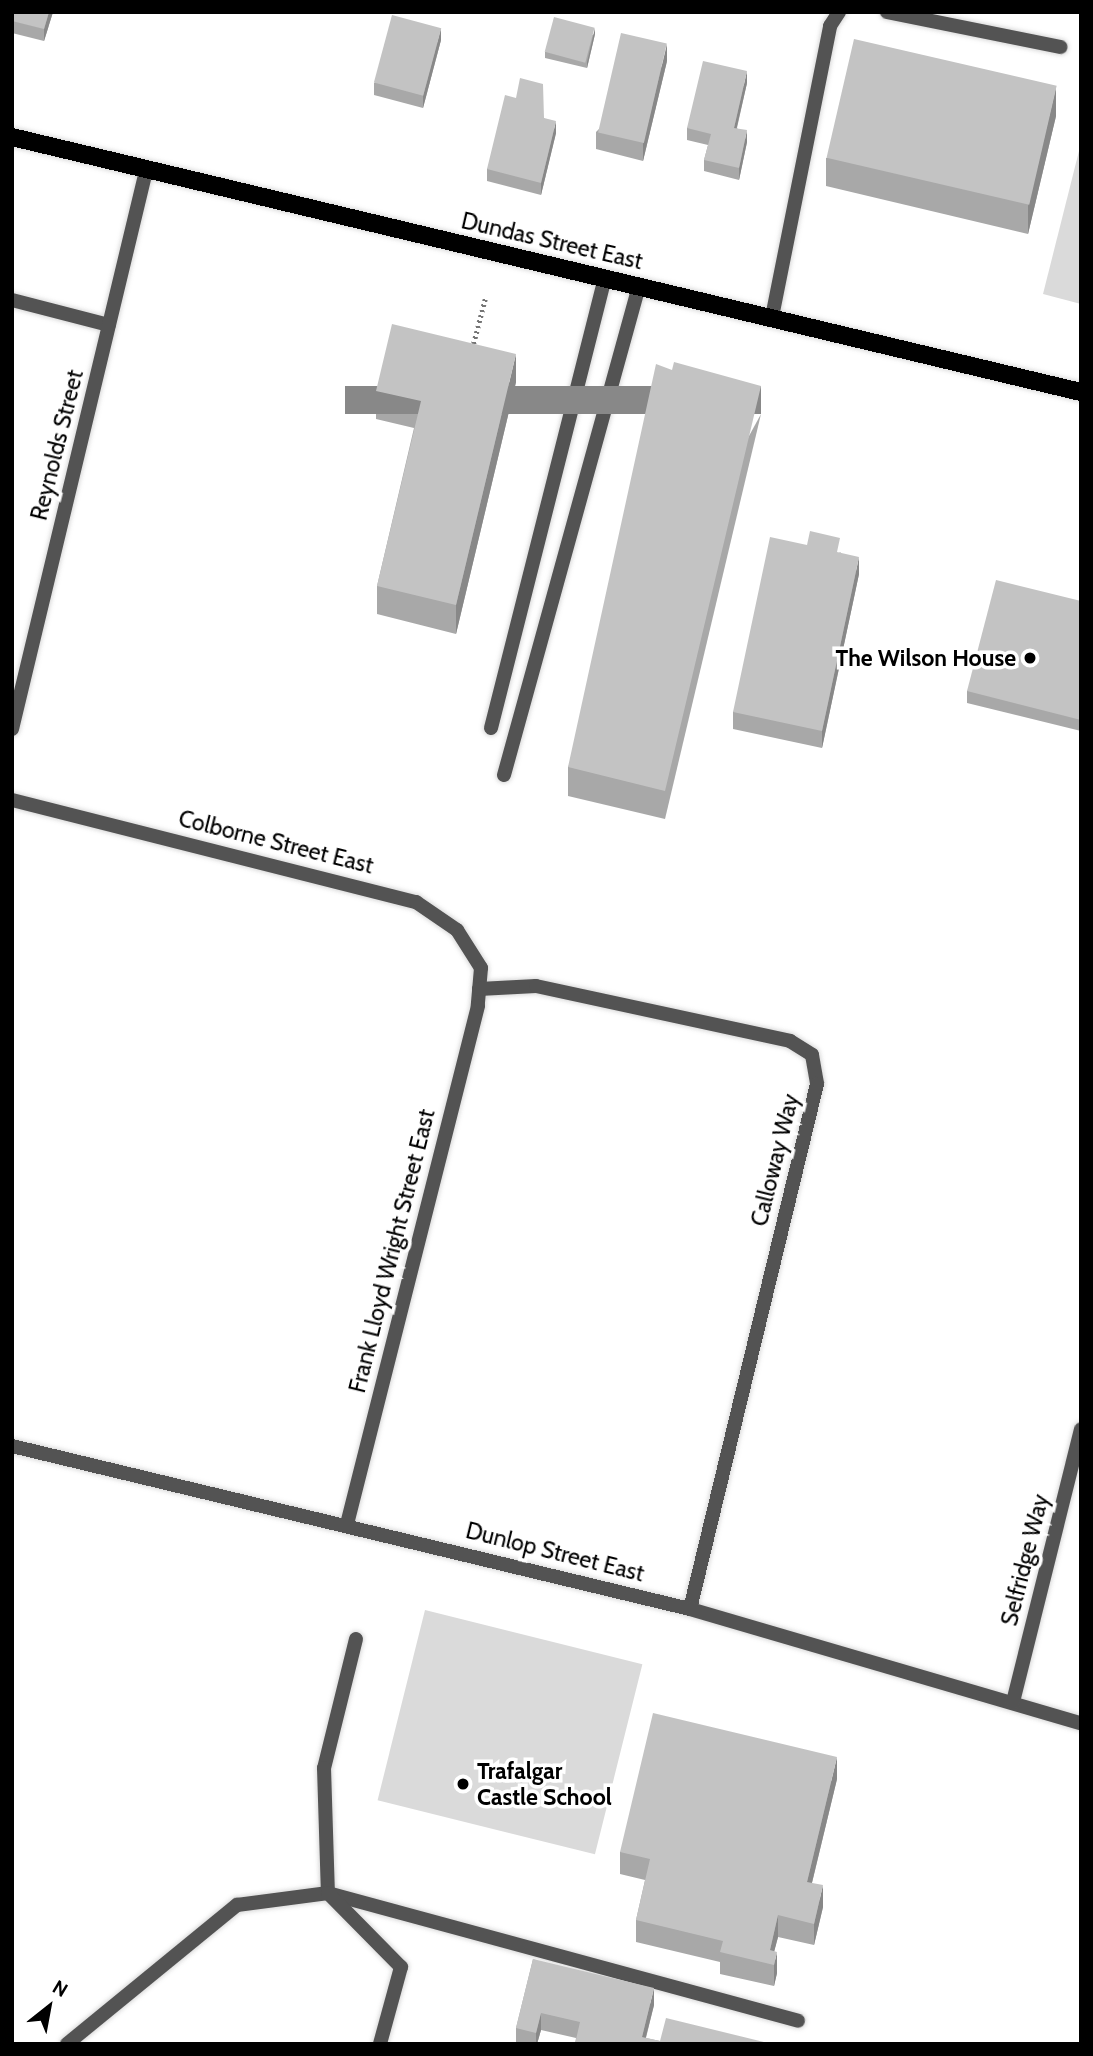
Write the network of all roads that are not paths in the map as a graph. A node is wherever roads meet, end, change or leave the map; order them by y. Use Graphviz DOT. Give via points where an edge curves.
graph roads {
  1 [pos="839,12"];
  2 [pos="887,12"];
  3 [pos="1060,47"];
  4 [pos="12,137"];
  5 [pos="146,171"];
  6 [pos="605,278"];
  7 [pos="639,286"];
  8 [pos="12,300"];
  9 [pos="772,317"];
  10 [pos="109,325"];
  11 [pos="1081,391"];
  12 [pos="491,728"];
  13 [pos="12,729"];
  14 [pos="504,775"];
  15 [pos="12,800"];
  16 [pos="479,989"];
  17 [pos="1081,1429"];
  18 [pos="12,1447"];
  19 [pos="347,1524"];
  20 [pos="690,1609"];
  21 [pos="356,1639"];
  22 [pos="1013,1702"];
  23 [pos="1081,1723"];
  24 [pos="328,1893"];
  25 [pos="797,2021"];
  26 [pos="67,2044"];
  27 [pos="380,2044"];
  1 -- 9 [label="street" via="830,26"];
  2 -- 3 [label="street"];
  4 -- 5 [label="main road, Dundas Street East"];
  5 -- 6 [label="main road, Dundas Street East"];
  5 -- 10 [label="street, Reynolds Street"];
  6 -- 7 [label="main road, Dundas Street East"];
  6 -- 12 [label="street"];
  7 -- 9 [label="main road, Dundas Street East"];
  7 -- 14 [label="street"];
  8 -- 10 [label="street"];
  9 -- 11 [label="main road, Dundas Street East"];
  10 -- 13 [label="street, Reynolds Street"];
  15 -- 16 [label="street, Colborne Street East" via="416,902 457,930 481,968"];
  16 -- 19 [label="street, Frank Lloyd Wright Street East"];
  16 -- 20 [label="street, Calloway Way" via="536,986 790,1041 812,1055 817,1084"];
  17 -- 22 [label="street, Selfridge Way"];
  18 -- 19 [label="street, Dunlop Street East"];
  19 -- 20 [label="street, Dunlop Street East"];
  20 -- 22 [label="street, Dunlop Street East"];
  21 -- 24 [label="street" via="324,1768"];
  22 -- 23 [label="street, Dunlop Street East"];
  24 -- 25 [label="street"];
  24 -- 26 [label="street" via="237,1905"];
  24 -- 27 [label="street" via="401,1968"];
}
